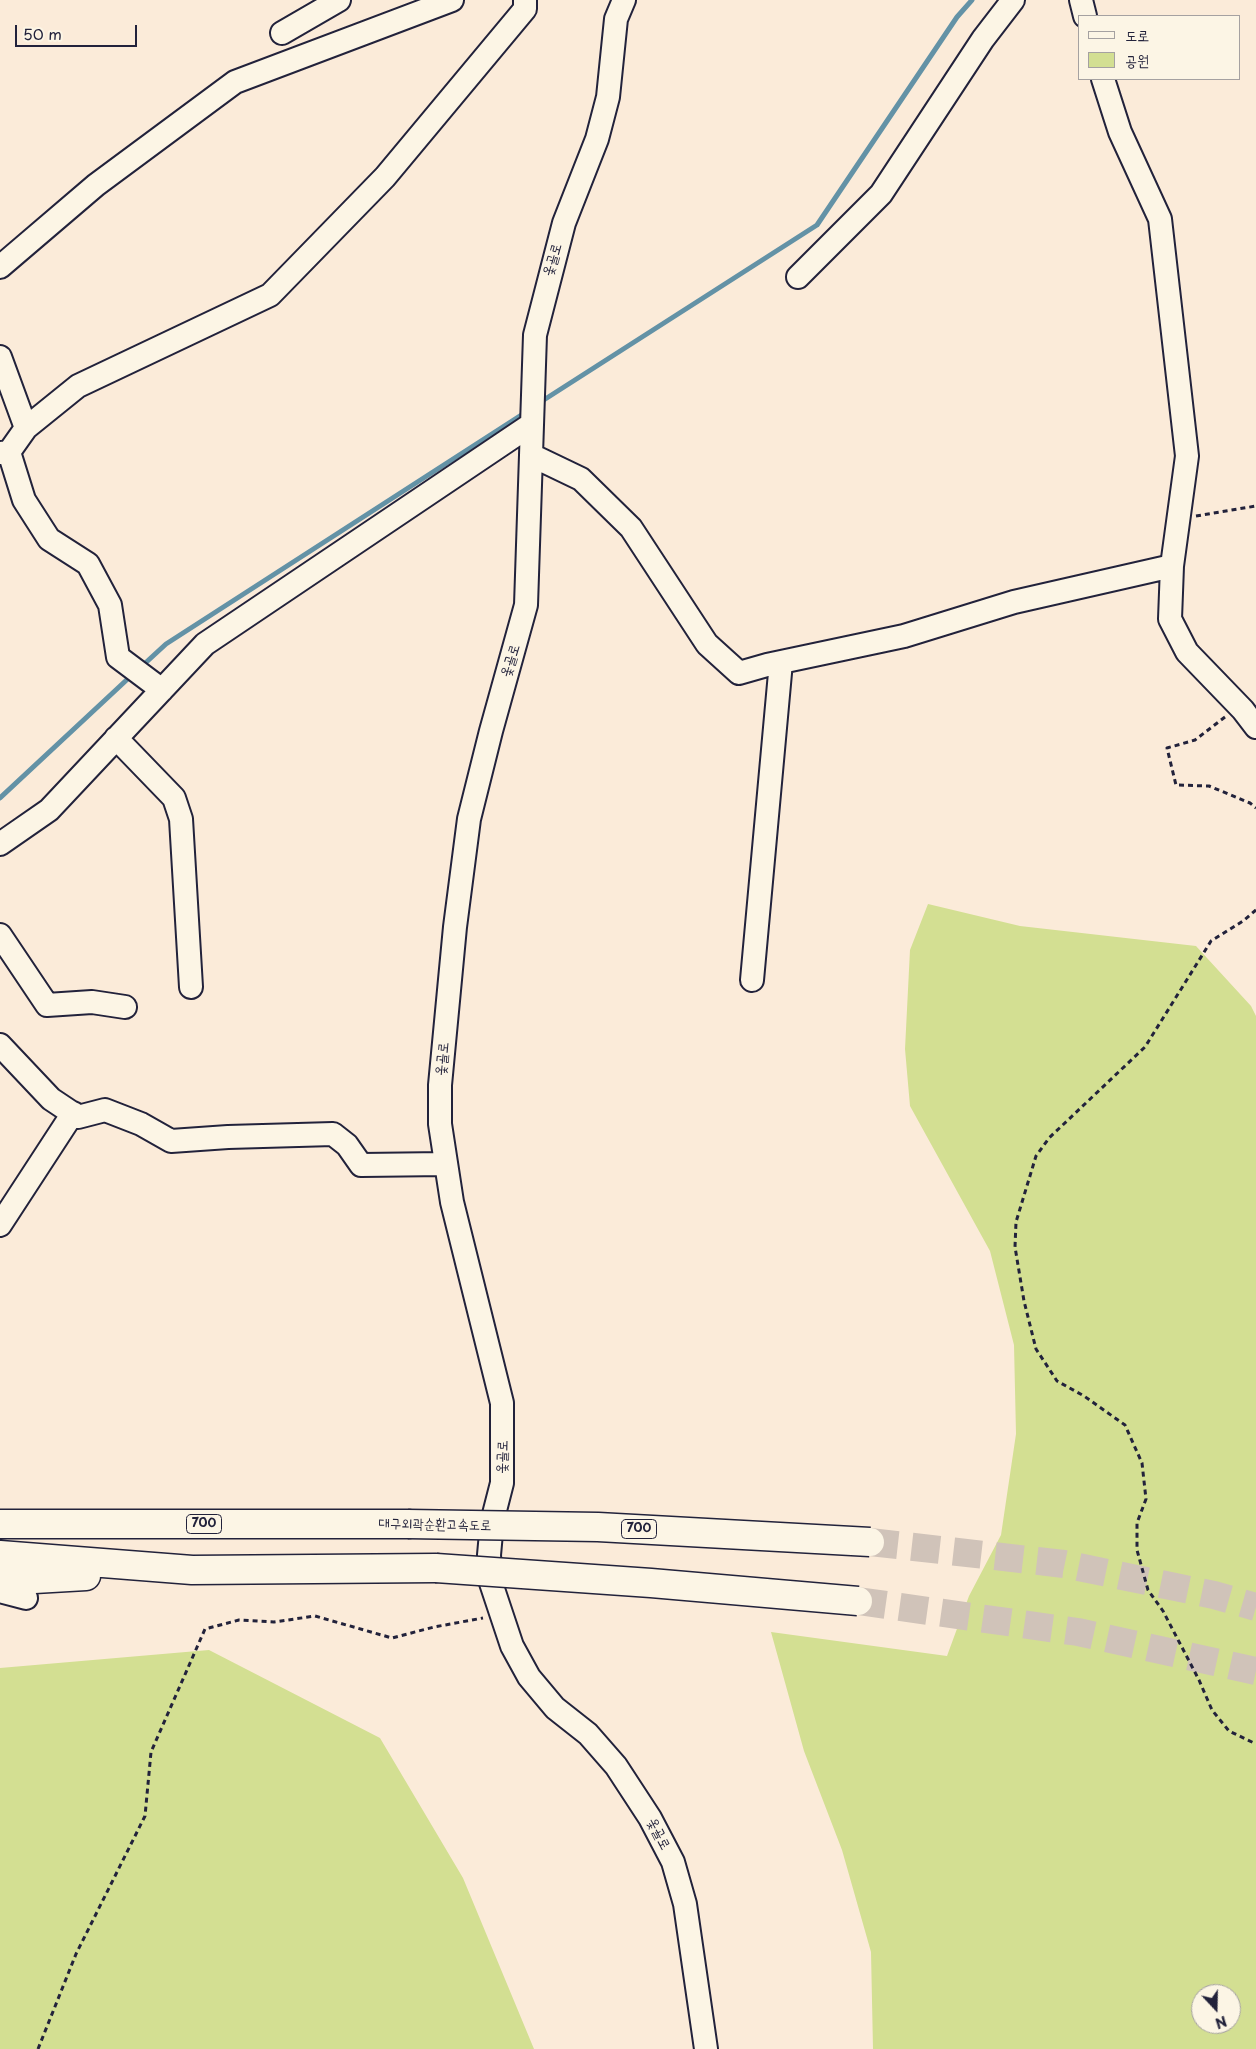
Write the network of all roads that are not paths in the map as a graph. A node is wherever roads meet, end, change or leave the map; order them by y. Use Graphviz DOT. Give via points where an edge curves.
graph roads {
  1 [pos="339,0"];
  2 [pos="452,0"];
  3 [pos="524,0"];
  4 [pos="1013,0"];
  5 [pos="1081,0"];
  6 [pos="617,6"];
  7 [pos="1085,15"];
  8 [pos="282,33"];
  9 [pos="1103,80"];
  10 [pos="0,267"];
  11 [pos="798,277"];
  12 [pos="0,357"];
  13 [pos="532,424"];
  14 [pos="26,428"];
  15 [pos="5,453"];
  16 [pos="531,455"];
  17 [pos="1172,566"];
  18 [pos="781,662"];
  19 [pos="162,690"];
  20 [pos="1256,727"];
  21 [pos="116,738"];
  22 [pos="0,844"];
  23 [pos="0,935"];
  24 [pos="752,980"];
  25 [pos="191,986"];
  26 [pos="125,1007"];
  27 [pos="0,1045"];
  28 [pos="73,1114"];
  29 [pos="445,1164"];
  30 [pos="0,1225"];
  31 [pos="0,1524"];
  32 [pos="870,1542"];
  33 [pos="0,1555"];
  34 [pos="192,1570"];
  35 [pos="0,1581"];
  36 [pos="0,1591"];
  37 [pos="26,1598"];
  38 [pos="858,1601"];
  39 [pos="706,2049"];
  1 -- 8 [label="street"];
  2 -- 10 [label="street" via="235,82 96,185"];
  3 -- 14 [label="street" via="525,9 385,177 270,295 78,386"];
  4 -- 11 [label="street" via="983,39 881,194"];
  5 -- 7 [label="street"];
  6 -- 13 [label="street, 옻골로" via="608,97 598,139 564,223 535,335"];
  9 -- 17 [label="street" via="1120,132 1160,219 1187,456"];
  12 -- 14 [label="street"];
  13 -- 16 [label="street, 옻골로"];
  13 -- 19 [label="street" via="205,644"];
  14 -- 15 [label="street"];
  15 -- 19 [label="street" via="24,500 49,539 88,564 110,605 118,657"];
  16 -- 18 [label="street" via="581,479 631,528 707,644 740,673"];
  16 -- 29 [label="street, 옻골로" via="526,605 469,819 455,927 440,1085"];
  17 -- 18 [label="street" via="1014,602 904,636"];
  17 -- 20 [label="street" via="1170,619 1186,652 1238,704"];
  18 -- 24 [label="street"];
  19 -- 21 [label="street"];
  21 -- 22 [label="street" via="49,810"];
  21 -- 25 [label="street" via="174,798 181,819"];
  23 -- 26 [label="street" via="47,1005 92,1002"];
  27 -- 28 [label="street" via="51,1099"];
  28 -- 29 [label="street" via="78,1116 105,1110 141,1124 171,1141 333,1134 347,1145 361,1165"];
  28 -- 30 [label="street"];
  29 -- 39 [label="street, 옻골로" via="502,1403 502,1483 492,1522 491,1583 512,1646 529,1677 555,1708 588,1734 616,1766 650,1818 673,1862 685,1904"];
  31 -- 32 [label="highway, 대구외곽순환고속도로 / 700, bridge" via="598,1527"];
  33 -- 34 [label="highway"];
  34 -- 35 [label="highway"];
  34 -- 38 [label="highway, bridge" via="436,1568"];
  36 -- 37 [label="street"];
}
